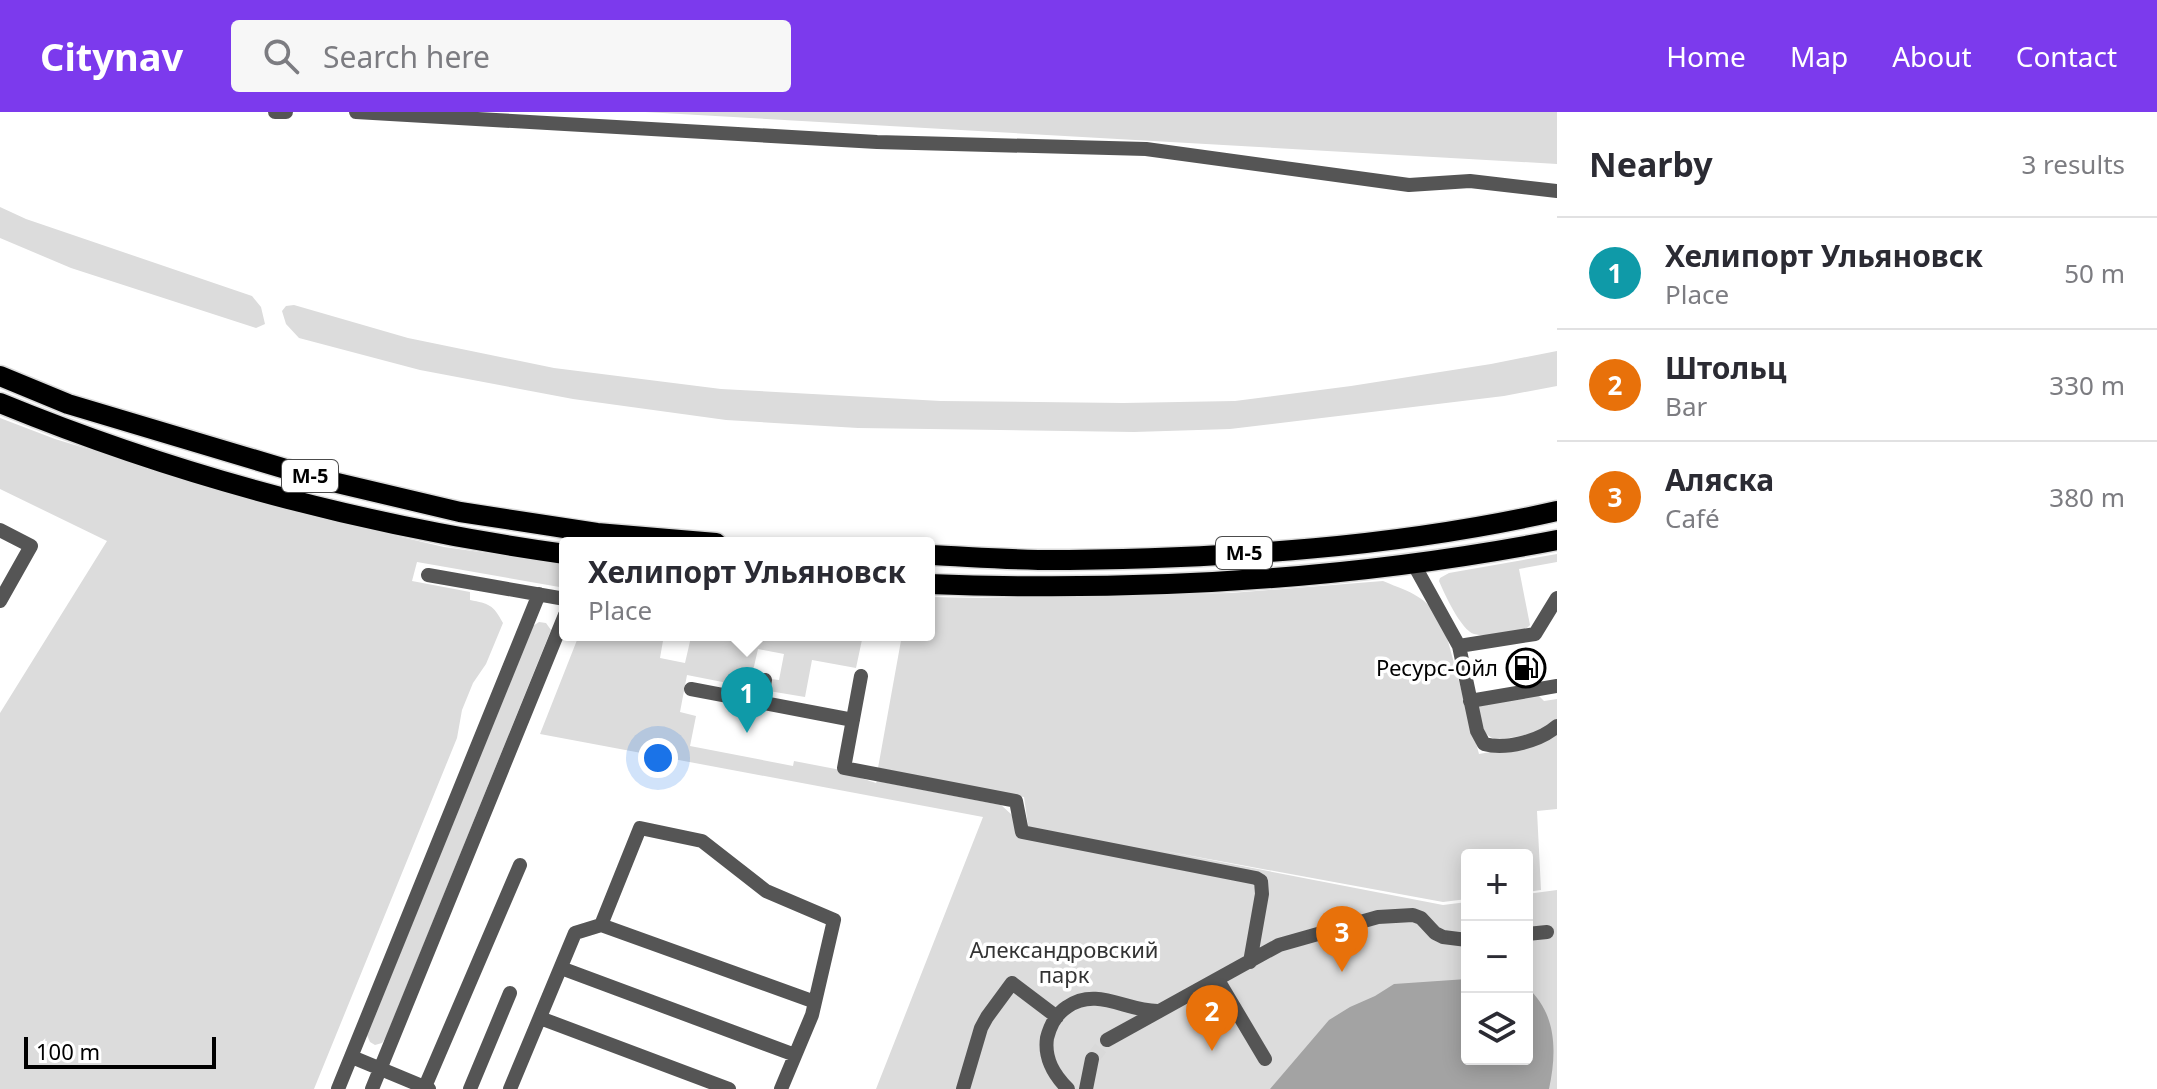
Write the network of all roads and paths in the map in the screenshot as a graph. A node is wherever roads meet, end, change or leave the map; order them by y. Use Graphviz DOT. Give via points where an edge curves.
graph roads {
  1 [pos="275,112"];
  2 [pos="286,112"];
  3 [pos="356,112"];
  4 [pos="1557,191"];
  5 [pos="0,376"];
  6 [pos="0,403"];
  7 [pos="1557,511"];
  8 [pos="0,530"];
  9 [pos="645,537"];
  10 [pos="1557,540"];
  11 [pos="559,553"];
  12 [pos="935,555"];
  13 [pos="1413,563"];
  14 [pos="428,575"];
  15 [pos="935,584"];
  16 [pos="539,594"];
  17 [pos="559,598"];
  18 [pos="1557,598"];
  19 [pos="0,601"];
  20 [pos="559,630"];
  21 [pos="1459,646"];
  22 [pos="861,676"];
  23 [pos="765,680"];
  24 [pos="1557,686"];
  25 [pos="691,689"];
  26 [pos="1470,701"];
  27 [pos="761,702"];
  28 [pos="853,720"];
  29 [pos="1557,726"];
  30 [pos="520,865"];
  31 [pos="601,925"];
  32 [pos="1547,932"];
  33 [pos="1533,933"];
  34 [pos="1461,940"];
  35 [pos="1250,962"];
  36 [pos="561,968"];
  37 [pos="1218,980"];
  38 [pos="510,993"];
  39 [pos="815,1002"];
  40 [pos="1163,1011"];
  41 [pos="1057,1017"];
  42 [pos="540,1018"];
  43 [pos="1107,1040"];
  44 [pos="795,1055"];
  45 [pos="352,1057"];
  46 [pos="1092,1059"];
  47 [pos="1265,1059"];
  48 [pos="380,1068"];
  49 [pos="426,1088"];
  50 [pos="338,1089"];
  51 [pos="372,1089"];
  52 [pos="470,1089"];
  53 [pos="510,1089"];
  54 [pos="729,1089"];
  55 [pos="781,1089"];
  56 [pos="963,1089"];
  57 [pos="1068,1089"];
  58 [pos="1086,1089"];
  1 -- 2 [label="street"];
  3 -- 4 [label="street" via="877,142 1146,149 1409,185 1470,181"];
  5 -- 9 [label="highway, М-5" via="68,404 316,478 460,512"];
  6 -- 11 [label="highway, М-5" via="66,430 281,497"];
  7 -- 12 [label="highway, М-5" via="1404,539 1227,555 1067,560"];
  8 -- 19 [label="street" via="31,546"];
  10 -- 13 [label="highway, М-5"];
  13 -- 15 [label="highway, М-5" via="1229,581"];
  13 -- 21 [label="street"];
  14 -- 16 [label="street"];
  16 -- 17 [label="street"];
  16 -- 45 [label="street"];
  18 -- 21 [label="street" via="1535,634"];
  20 -- 48 [label="street"];
  21 -- 26 [label="street"];
  22 -- 28 [label="street"];
  23 -- 27 [label="street"];
  24 -- 26 [label="street"];
  25 -- 27 [label="street"];
  26 -- 29 [label="street" via="1480,739 1490,746 1532,740"];
  27 -- 28 [label="street"];
  28 -- 35 [label="street" via="844,768 1016,801 1022,832 1261,881"];
  30 -- 49 [label="street"];
  31 -- 36 [label="street" via="575,933"];
  31 -- 39 [label="street"];
  31 -- 39 [label="street" via="640,828 702,841 766,891 834,920"];
  32 -- 33 [label="street"];
  34 -- 35 [label="street" via="1435,933 1413,915 1378,917 1279,945"];
  35 -- 37 [label="street"];
  36 -- 42 [label="street"];
  36 -- 44 [label="street"];
  37 -- 40 [label="street"];
  37 -- 47 [label="street"];
  38 -- 52 [label="street"];
  39 -- 44 [label="street"];
  40 -- 41 [label="street" via="1145,1012 1089,998"];
  40 -- 43 [label="street"];
  41 -- 56 [label="street" via="1012,983 981,1028"];
  41 -- 57 [label="street" via="1046,1047"];
  42 -- 53 [label="street"];
  42 -- 54 [label="street"];
  44 -- 55 [label="street"];
  45 -- 48 [label="street"];
  45 -- 50 [label="street"];
  46 -- 58 [label="street"];
  48 -- 49 [label="street"];
  48 -- 51 [label="street"];
}
